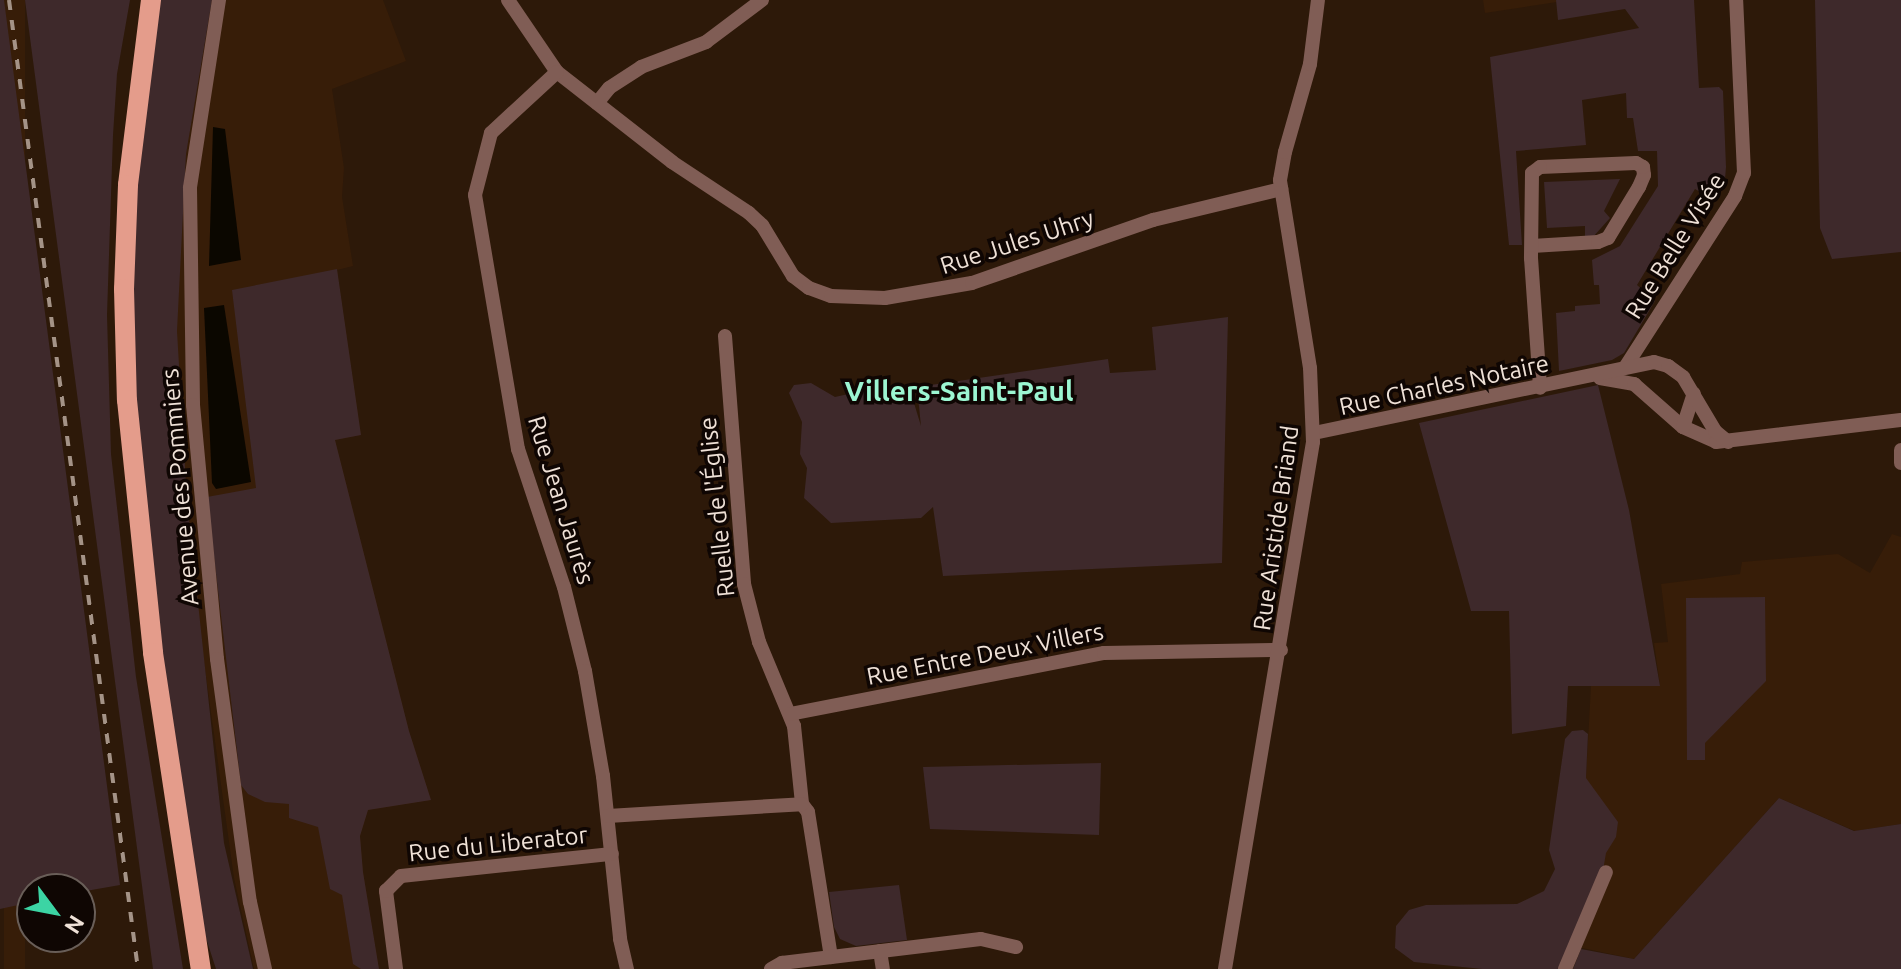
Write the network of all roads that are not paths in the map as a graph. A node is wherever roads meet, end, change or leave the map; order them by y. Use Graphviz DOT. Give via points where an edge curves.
graph roads {
  1 [pos="151,0"];
  2 [pos="219,0"];
  3 [pos="508,0"];
  4 [pos="762,0"];
  5 [pos="1318,0"];
  6 [pos="1736,0"];
  7 [pos="557,72"];
  8 [pos="597,103"];
  9 [pos="1281,189"];
  10 [pos="1532,246"];
  11 [pos="725,336"];
  12 [pos="1626,366"];
  13 [pos="1584,378"];
  14 [pos="1540,388"];
  15 [pos="1694,394"];
  16 [pos="1901,420"];
  17 [pos="1683,427"];
  18 [pos="1314,433"];
  19 [pos="1728,442"];
  20 [pos="1901,450"];
  21 [pos="1901,463"];
  22 [pos="1281,650"];
  23 [pos="790,714"];
  24 [pos="802,804"];
  25 [pos="608,816"];
  26 [pos="612,854"];
  27 [pos="1606,872"];
  28 [pos="191,922"];
  29 [pos="1016,947"];
  30 [pos="880,951"];
  31 [pos="831,957"];
  32 [pos="194,969"];
  33 [pos="201,969"];
  34 [pos="265,969"];
  35 [pos="396,969"];
  36 [pos="627,969"];
  37 [pos="771,969"];
  38 [pos="883,969"];
  39 [pos="1225,969"];
  40 [pos="1565,969"];
  1 -- 28 [label="main road" via="128,185 127,400 144,589"];
  2 -- 34 [label="street, Avenue des Pommiers" via="190,188 193,405 217,659 250,902"];
  3 -- 7 [label="street, Rue Jules Uhry"];
  4 -- 8 [label="street" via="706,42 641,67 612,85"];
  5 -- 9 [label="street, Rue Aristide Briand" via="1310,64 1282,161"];
  6 -- 12 [label="street, Rue Belle Visée" via="1744,173 1735,196"];
  7 -- 8 [label="street, Rue Jules Uhry"];
  7 -- 25 [label="street, Rue Jean Jaurès" via="491,133 475,195 518,449 570,608"];
  8 -- 9 [label="street, Rue Jules Uhry" via="756,219 800,283 842,298 885,298 985,280 1153,220"];
  9 -- 18 [label="street, Rue Aristide Briand" via="1310,368"];
  10 -- 10 [label="street" via="1608,238 1639,187 1643,167 1636,163 1535,170 1530,177"];
  10 -- 14 [label="street"];
  11 -- 23 [label="street, Ruelle de l'Église" via="744,584 759,642"];
  12 -- 13 [label="street, Rue Charles Notaire"];
  12 -- 15 [label="street, Rue Charles Notaire" via="1668,366"];
  13 -- 14 [label="street, Rue Charles Notaire"];
  13 -- 17 [label="street, Rue Charles Notaire" via="1634,384"];
  14 -- 18 [label="street, Rue Charles Notaire"];
  15 -- 17 [label="street"];
  15 -- 19 [label="street, Rue Charles Notaire" via="1715,431"];
  16 -- 19 [label="street, Rue Charles Notaire"];
  17 -- 19 [label="street, Rue Charles Notaire" via="1709,441"];
  18 -- 22 [label="street, Rue Aristide Briand"];
  20 -- 21 [label="street"];
  22 -- 23 [label="street, Rue Entre Deux Villers" via="1104,653"];
  22 -- 39 [label="street, Rue Aristide Briand"];
  23 -- 24 [label="street"];
  24 -- 25 [label="street"];
  24 -- 31 [label="street" via="808,812"];
  25 -- 26 [label="street, Rue Jean Jaurès"];
  26 -- 35 [label="street, Rue du Liberator" via="416,873 391,883 386,898"];
  26 -- 36 [label="street, Rue Jean Jaurès"];
  27 -- 40 [label="street"];
  28 -- 32 [label="main road"];
  28 -- 33 [label="main road"];
  29 -- 30 [label="street" via="981,939"];
  30 -- 31 [label="street"];
  30 -- 38 [label="street"];
  31 -- 37 [label="street"];
}
